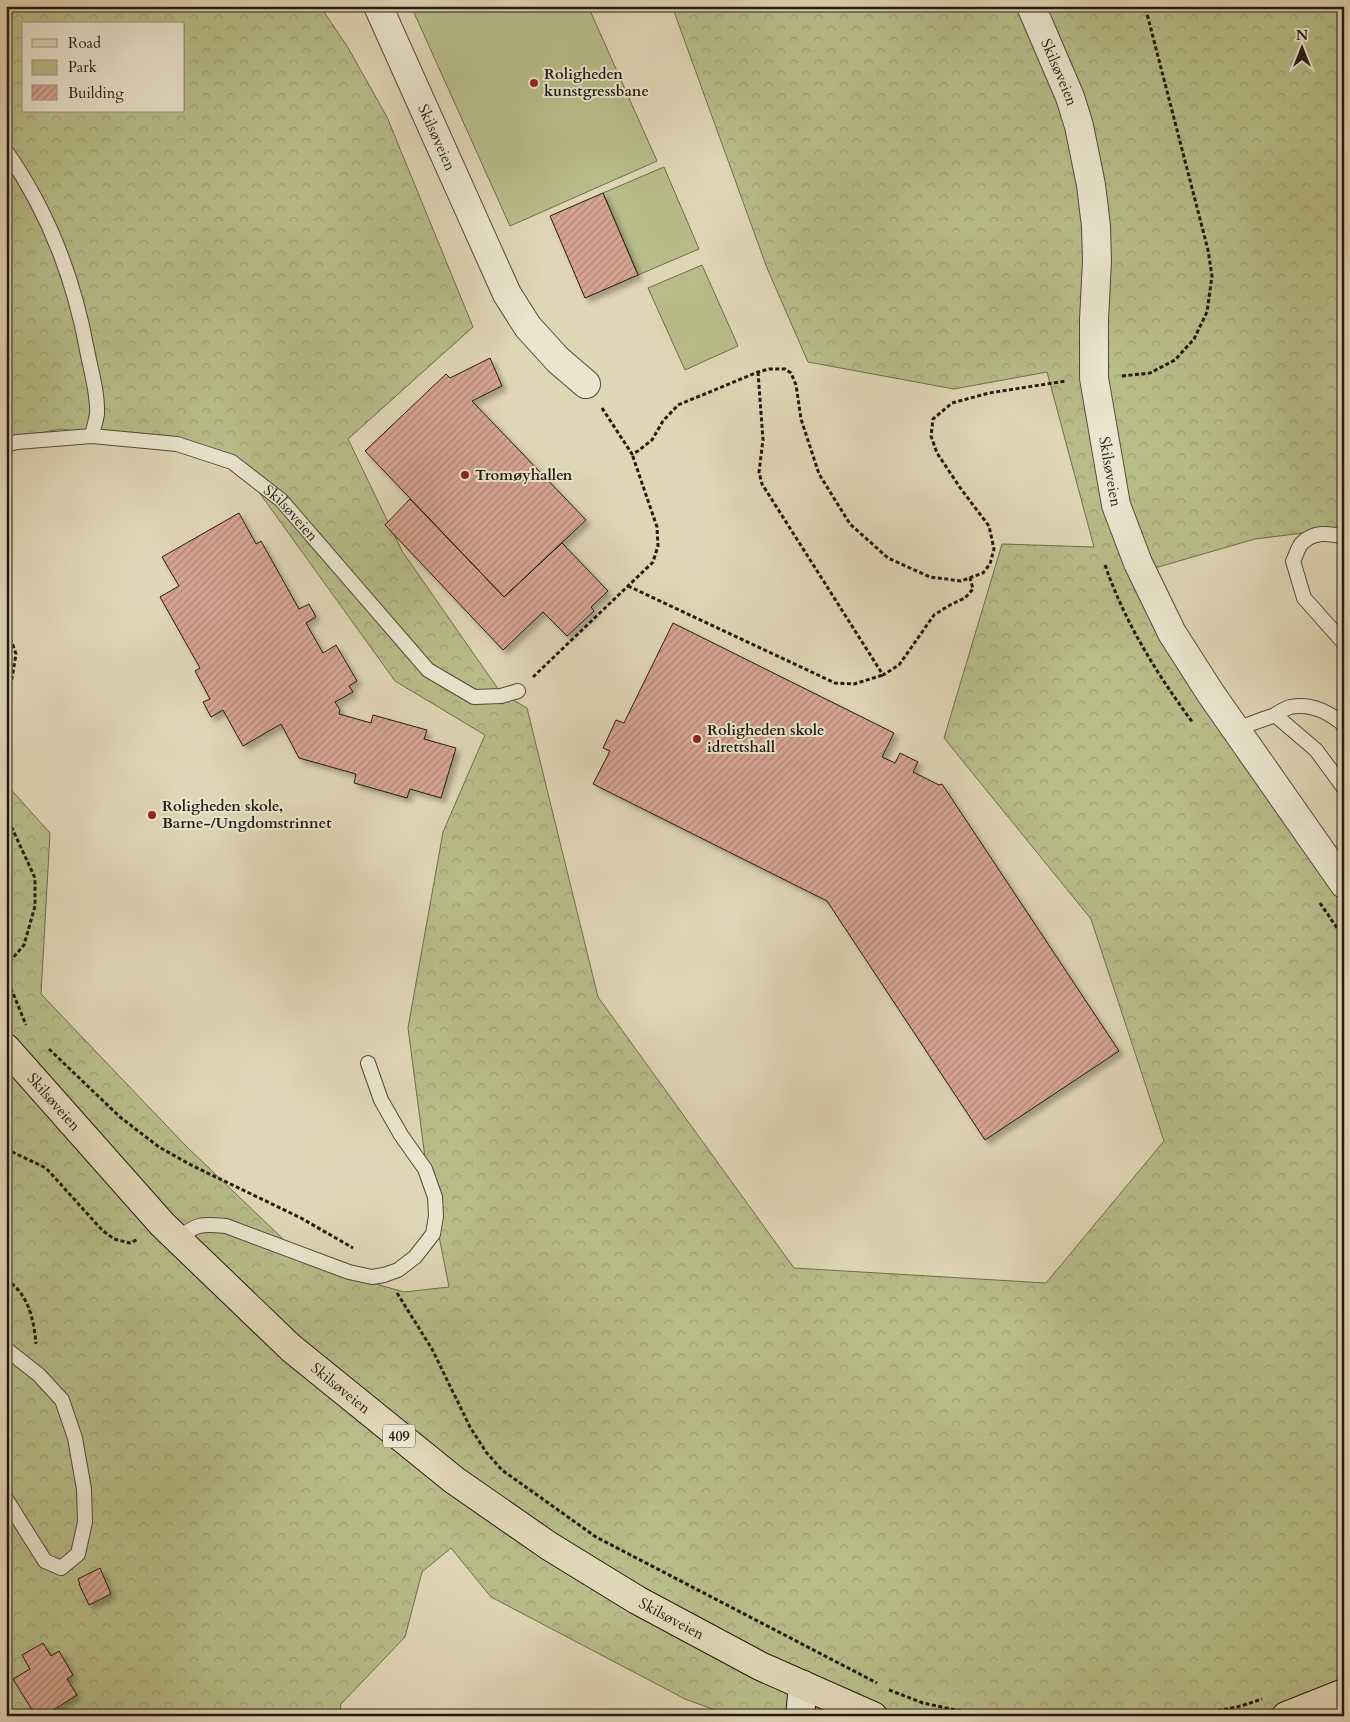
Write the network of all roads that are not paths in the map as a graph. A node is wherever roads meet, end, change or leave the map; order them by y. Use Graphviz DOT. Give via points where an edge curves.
graph roads {
  1 [pos="378,6"];
  2 [pos="1031,6"];
  3 [pos="6,151"];
  4 [pos="586,384"];
  5 [pos="92,436"];
  6 [pos="6,445"];
  7 [pos="1344,537"];
  8 [pos="1344,643"];
  9 [pos="518,691"];
  10 [pos="1275,715"];
  11 [pos="1344,725"];
  12 [pos="1236,729"];
  13 [pos="1344,788"];
  14 [pos="1344,884"];
  15 [pos="6,1048"];
  16 [pos="368,1063"];
  17 [pos="170,1231"];
  18 [pos="6,1349"];
  19 [pos="6,1499"];
  20 [pos="803,1685"];
  21 [pos="1344,1693"];
  22 [pos="865,1715"];
  23 [pos="800,1716"];
  24 [pos="1286,1716"];
  1 -- 4 [label="street, Skilsøveien" via="508,294 528,327 558,360"];
  2 -- 12 [label="street, Skilsøveien" via="1070,98 1091,185 1097,261 1094,378 1116,505 1138,562 1172,633"];
  3 -- 5 [label="lane" via="53,234 80,314 96,392 97,415"];
  5 -- 6 [label="lane, Skilsøveien"];
  5 -- 9 [label="lane, Skilsøveien" via="177,444 232,462 281,500 428,670 474,697 501,696"];
  7 -- 8 [label="lane" via="1327,533 1314,536 1302,544 1293,561 1304,598"];
  10 -- 11 [label="lane" via="1290,707 1318,709"];
  10 -- 12 [label="lane"];
  10 -- 13 [label="lane" via="1316,750"];
  12 -- 14 [label="street, Skilsøveien"];
  15 -- 17 [label="main road, Skilsøveien / 409"];
  16 -- 17 [label="lane" via="381,1100 425,1169 435,1197 433,1234 415,1257 398,1270 372,1277 349,1272 226,1226 205,1224"];
  17 -- 20 [label="main road, Skilsøveien / 409" via="290,1348 454,1480 549,1546 637,1600 760,1666"];
  18 -- 19 [label="lane" via="39,1375 62,1400 75,1438 84,1489 85,1522 78,1554 61,1568 46,1561"];
  20 -- 22 [label="main road, Skilsøveien / 409"];
  20 -- 23 [label="street"];
  21 -- 24 [label="main road"];
}
